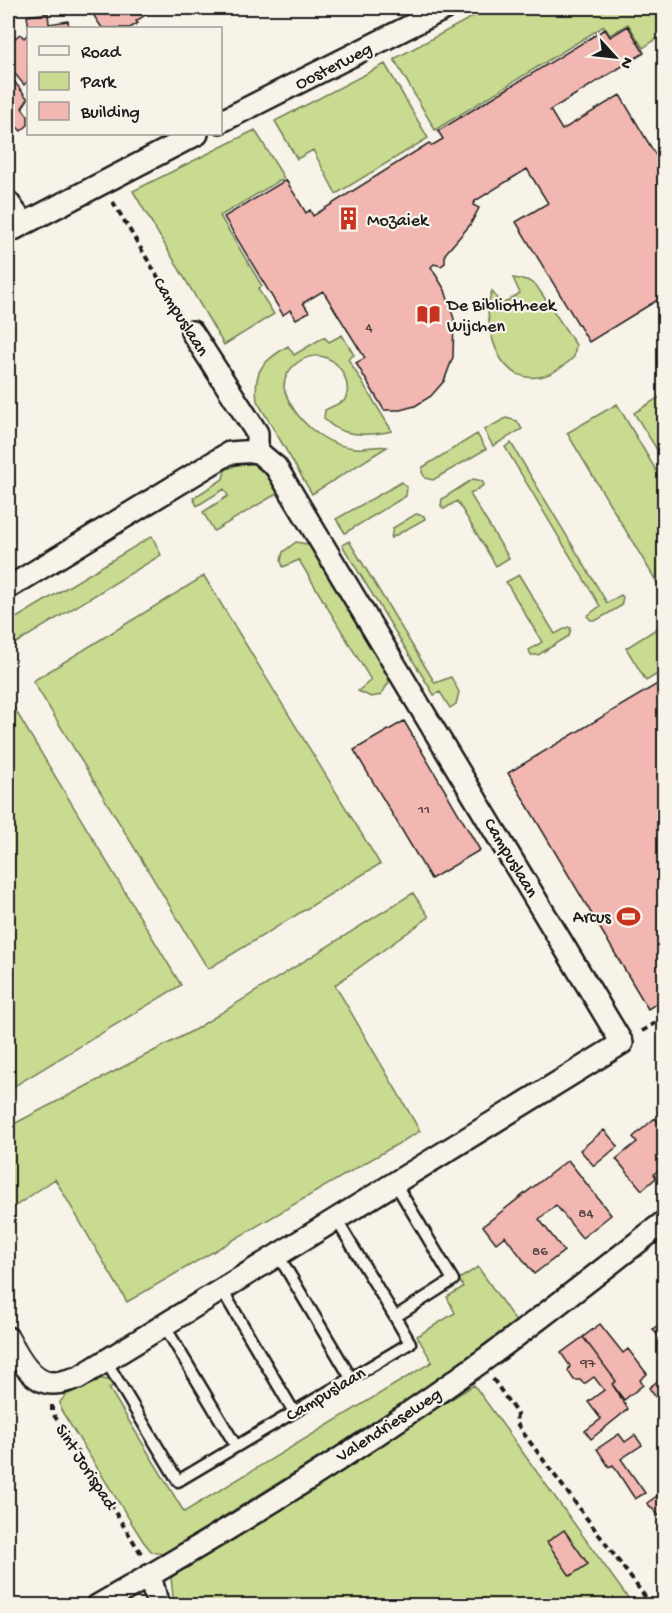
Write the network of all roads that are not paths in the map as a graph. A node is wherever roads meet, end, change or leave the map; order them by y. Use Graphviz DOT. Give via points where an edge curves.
graph roads {
  1 [pos="446,8"];
  2 [pos="222,121"];
  3 [pos="195,135"];
  4 [pos="8,202"];
  5 [pos="15,227"];
  6 [pos="192,332"];
  7 [pos="257,451"];
  8 [pos="8,588"];
  9 [pos="395,1183"];
  10 [pos="336,1219"];
  11 [pos="664,1222"];
  12 [pos="278,1255"];
  13 [pos="222,1290"];
  14 [pos="395,1317"];
  15 [pos="164,1325"];
  16 [pos="8,1338"];
  17 [pos="106,1361"];
  18 [pos="351,1378"];
  19 [pos="294,1412"];
  20 [pos="236,1446"];
  21 [pos="150,1575"];
  22 [pos="97,1605"];
  23 [pos="159,1605"];
  1 -- 2 [label="street, Oosterweg"];
  3 -- 5 [label="street"];
  4 -- 5 [label="street"];
  6 -- 7 [label="street, Campuslaan" via="257,434"];
  7 -- 8 [label="street" via="228,453"];
  7 -- 9 [label="street, Campuslaan" via="276,467 622,1042"];
  9 -- 10 [label="street, Campuslaan"];
  9 -- 14 [label="lane" via="453,1280"];
  10 -- 12 [label="street, Campuslaan"];
  10 -- 14 [label="lane"];
  11 -- 21 [label="street, Valendrieseweg" via="481,1362"];
  12 -- 13 [label="street, Campuslaan"];
  12 -- 18 [label="lane"];
  13 -- 15 [label="street, Campuslaan"];
  13 -- 19 [label="lane"];
  14 -- 18 [label="lane, Campuslaan" via="410,1343"];
  15 -- 17 [label="street, Campuslaan"];
  15 -- 20 [label="lane"];
  16 -- 17 [label="street, Campuslaan" via="35,1376 53,1383 78,1378"];
  17 -- 20 [label="lane, Campuslaan" via="178,1481"];
  18 -- 19 [label="lane, Campuslaan"];
  19 -- 20 [label="lane, Campuslaan"];
  21 -- 22 [label="street, Valendrieseweg"];
  21 -- 23 [label="street"];
}
